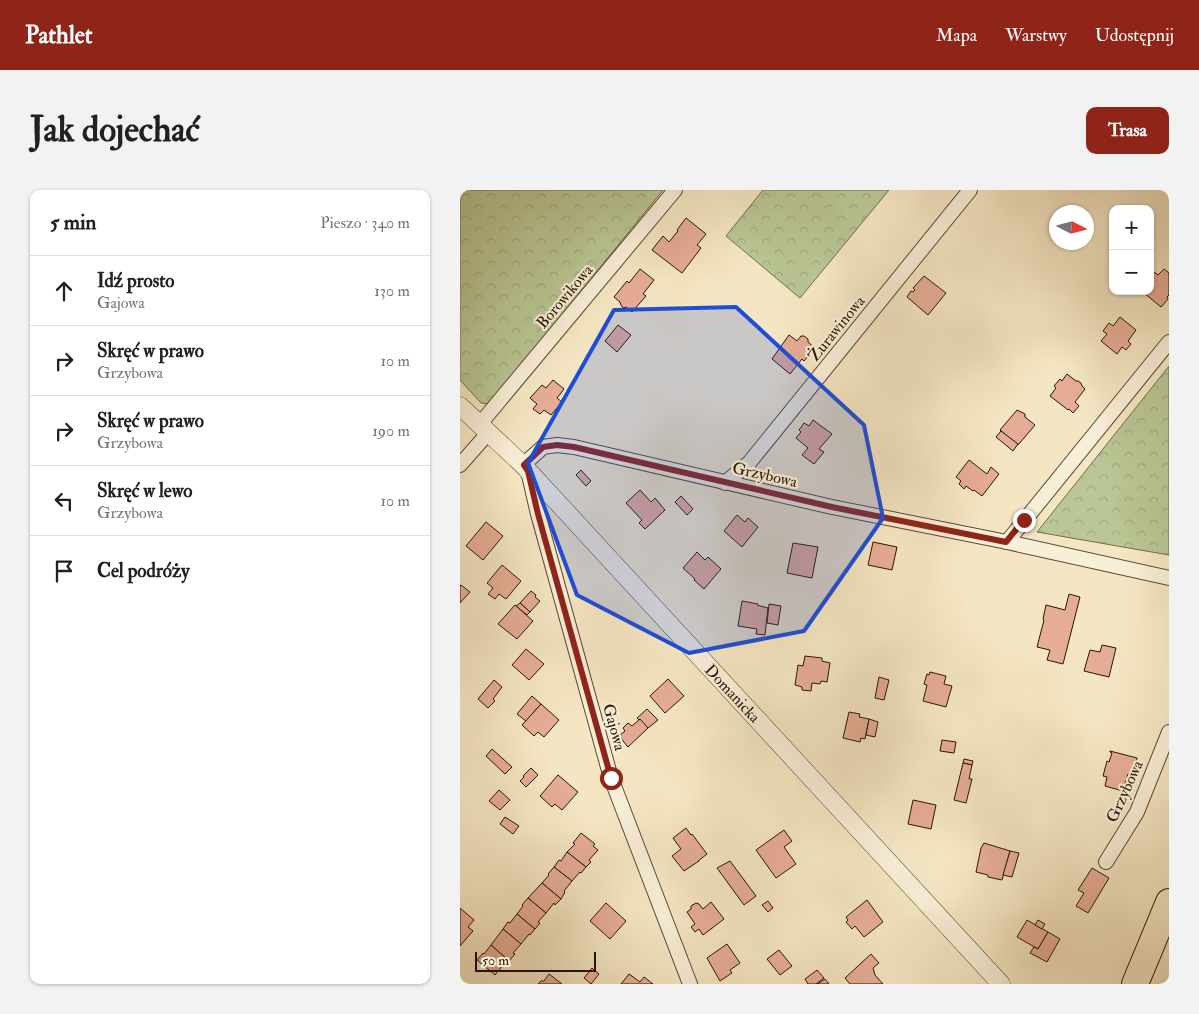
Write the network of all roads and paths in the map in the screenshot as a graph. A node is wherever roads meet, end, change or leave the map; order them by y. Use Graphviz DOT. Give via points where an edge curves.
graph roads {
  1 [pos="675,190"];
  2 [pos="970,190"];
  3 [pos="1169,342"];
  4 [pos="460,406"];
  5 [pos="484,428"];
  6 [pos="460,465"];
  7 [pos="526,468"];
  8 [pos="725,483"];
  9 [pos="1006,542"];
  10 [pos="1169,578"];
  11 [pos="1169,732"];
  12 [pos="1106,862"];
  13 [pos="1169,902"];
  14 [pos="690,984"];
  15 [pos="1001,984"];
  16 [pos="1135,984"];
  1 -- 5 [label="street, Borowikowa"];
  2 -- 8 [label="street, Żurawinowa" via="749,463"];
  3 -- 9 [label="street"];
  4 -- 5 [label="street, Domanicka"];
  5 -- 6 [label="street, Borowikowa"];
  5 -- 7 [label="street, Domanicka"];
  7 -- 8 [label="street, Grzybowa" via="543,447 557,445"];
  7 -- 14 [label="street, Gajowa" via="611,778"];
  7 -- 15 [label="street, Domanicka"];
  8 -- 9 [label="street, Grzybowa"];
  9 -- 10 [label="street, Grzybowa"];
  11 -- 12 [label="street, Grzybowa" via="1137,812"];
  13 -- 16 [label="highway"];
}
